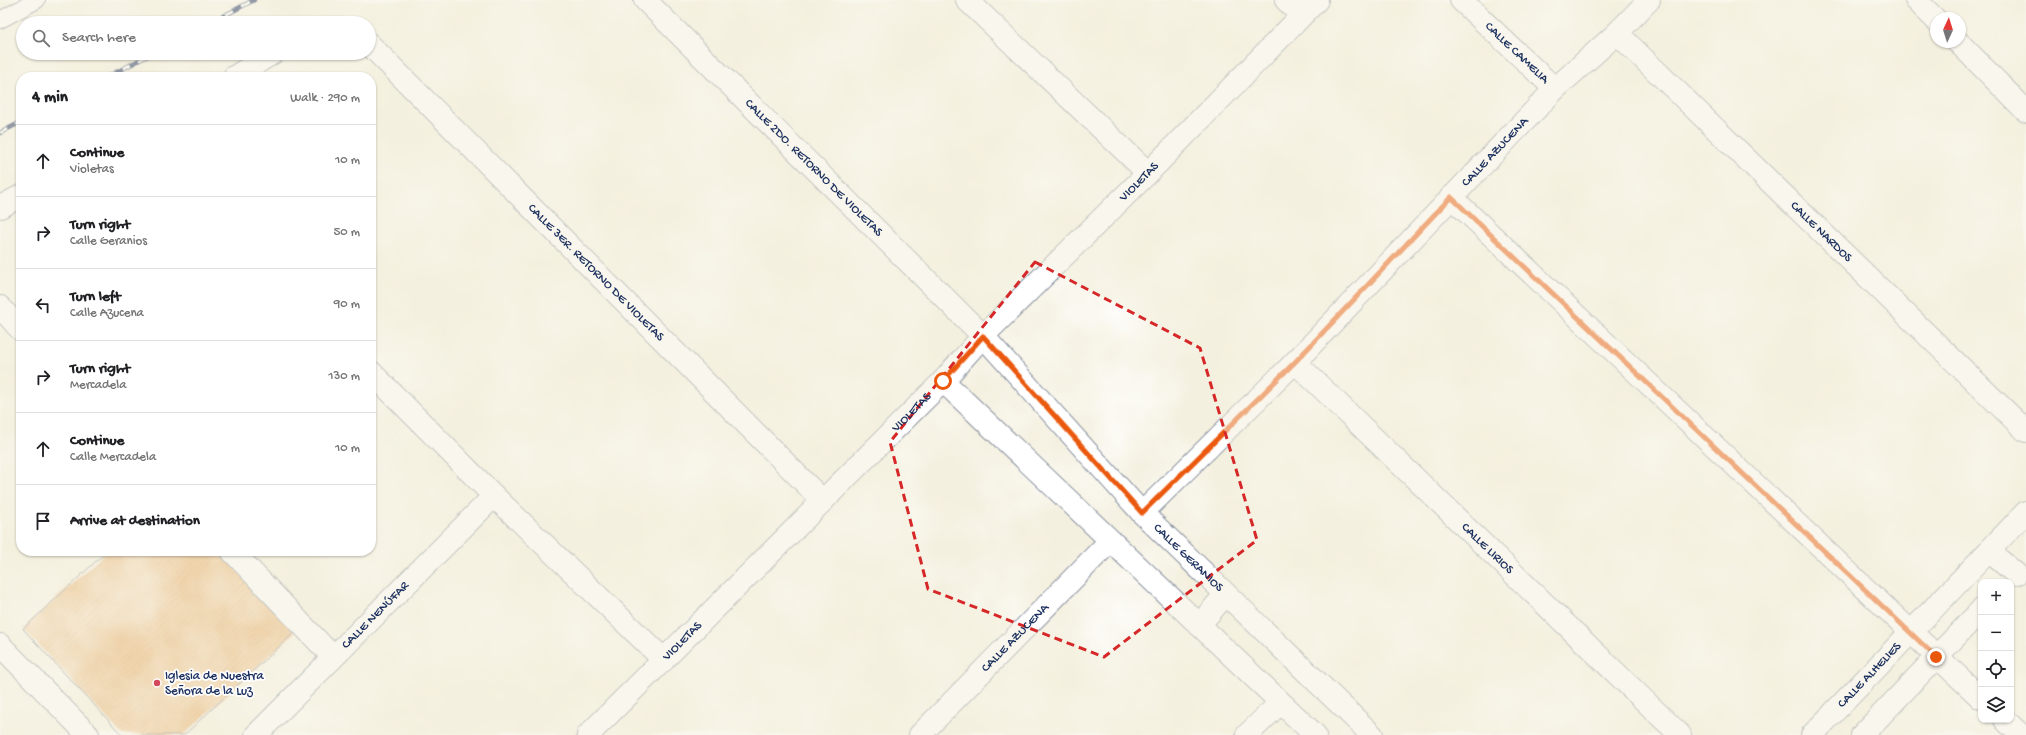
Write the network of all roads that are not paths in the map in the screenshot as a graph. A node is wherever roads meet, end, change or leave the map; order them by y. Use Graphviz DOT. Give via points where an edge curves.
graph roads {
  1 [pos="37,0"];
  2 [pos="644,0"];
  3 [pos="967,0"];
  4 [pos="1286,0"];
  5 [pos="1317,0"];
  6 [pos="1461,0"];
  7 [pos="1649,0"];
  8 [pos="1916,0"];
  9 [pos="1930,14"];
  10 [pos="1301,15"];
  11 [pos="0,20"];
  12 [pos="1617,33"];
  13 [pos="1964,48"];
  14 [pos="376,51"];
  15 [pos="262,60"];
  16 [pos="242,72"];
  17 [pos="1555,89"];
  18 [pos="2026,111"];
  19 [pos="1148,173"];
  20 [pos="1451,197"];
  21 [pos="16,199"];
  22 [pos="0,207"];
  23 [pos="0,307"];
  24 [pos="16,325"];
  25 [pos="983,336"];
  26 [pos="1295,362"];
  27 [pos="376,377"];
  28 [pos="943,381"];
  29 [pos="2026,431"];
  30 [pos="494,496"];
  31 [pos="823,501"];
  32 [pos="2026,512"];
  33 [pos="1142,513"];
  34 [pos="1110,541"];
  35 [pos="1989,551"];
  36 [pos="237,556"];
  37 [pos="2017,573"];
  38 [pos="1226,594"];
  39 [pos="1978,613"];
  40 [pos="1198,626"];
  41 [pos="1911,633"];
  42 [pos="0,645"];
  43 [pos="333,657"];
  44 [pos="1936,657"];
  45 [pos="664,660"];
  46 [pos="1978,695"];
  47 [pos="1280,703"];
  48 [pos="2008,723"];
  49 [pos="88,735"];
  50 [pos="256,735"];
  51 [pos="588,735"];
  52 [pos="920,735"];
  53 [pos="1247,735"];
  54 [pos="1315,735"];
  55 [pos="1372,735"];
  56 [pos="1680,735"];
  57 [pos="1812,735"];
  58 [pos="1862,735"];
  59 [pos="2021,735"];
  1 -- 11 [label="lane"];
  2 -- 25 [label="street, CALLE 2DO. RETORNO DE VIOLETAS"];
  3 -- 19 [label="street"];
  4 -- 10 [label="street"];
  5 -- 10 [label="street, VIOLETAS"];
  6 -- 17 [label="street, CALLE CAMELIA"];
  7 -- 12 [label="street, CALLE AZUCENA"];
  8 -- 9 [label="street"];
  10 -- 19 [label="street, VIOLETAS"];
  12 -- 17 [label="street, CALLE AZUCENA"];
  12 -- 29 [label="street, CALLE NARDOS"];
  13 -- 18 [label="street"];
  14 -- 31 [label="street, CALLE 3ER. RETORNO DE VIOLETAS"];
  15 -- 16 [label="street"];
  17 -- 20 [label="street, CALLE AZUCENA"];
  19 -- 25 [label="street, VIOLETAS"];
  20 -- 26 [label="street, CALLE AZUCENA"];
  20 -- 41 [label="street"];
  21 -- 22 [label="street"];
  23 -- 24 [label="street"];
  25 -- 28 [label="street, VIOLETAS"];
  25 -- 33 [label="street, CALLE GERANIOS"];
  26 -- 33 [label="street, CALLE AZUCENA"];
  26 -- 56 [label="street, CALLE LIRIOS"];
  27 -- 30 [label="street"];
  28 -- 31 [label="street, VIOLETAS"];
  28 -- 34 [label="street"];
  30 -- 43 [label="street, CALLE NENÚFAR"];
  30 -- 45 [label="street"];
  31 -- 45 [label="street, VIOLETAS"];
  32 -- 35 [label="street, CALLE ALHELIES"];
  33 -- 38 [label="street, CALLE GERANIOS"];
  34 -- 40 [label="street"];
  34 -- 52 [label="street, CALLE AZUCENA"];
  35 -- 37 [label="street"];
  35 -- 41 [label="street, CALLE ALHELIES"];
  36 -- 43 [label="street"];
  38 -- 40 [label="street"];
  38 -- 55 [label="street, CALLE GERANIOS"];
  39 -- 44 [label="street"];
  40 -- 47 [label="street"];
  41 -- 44 [label="street"];
  41 -- 57 [label="street, CALLE ALHELIES"];
  42 -- 49 [label="street"];
  43 -- 50 [label="street, CALLE NENÚFAR"];
  44 -- 46 [label="street"];
  44 -- 58 [label="street"];
  45 -- 51 [label="street, VIOLETAS"];
  47 -- 53 [label="street"];
  47 -- 54 [label="street"];
  48 -- 59 [label="street"];
}
